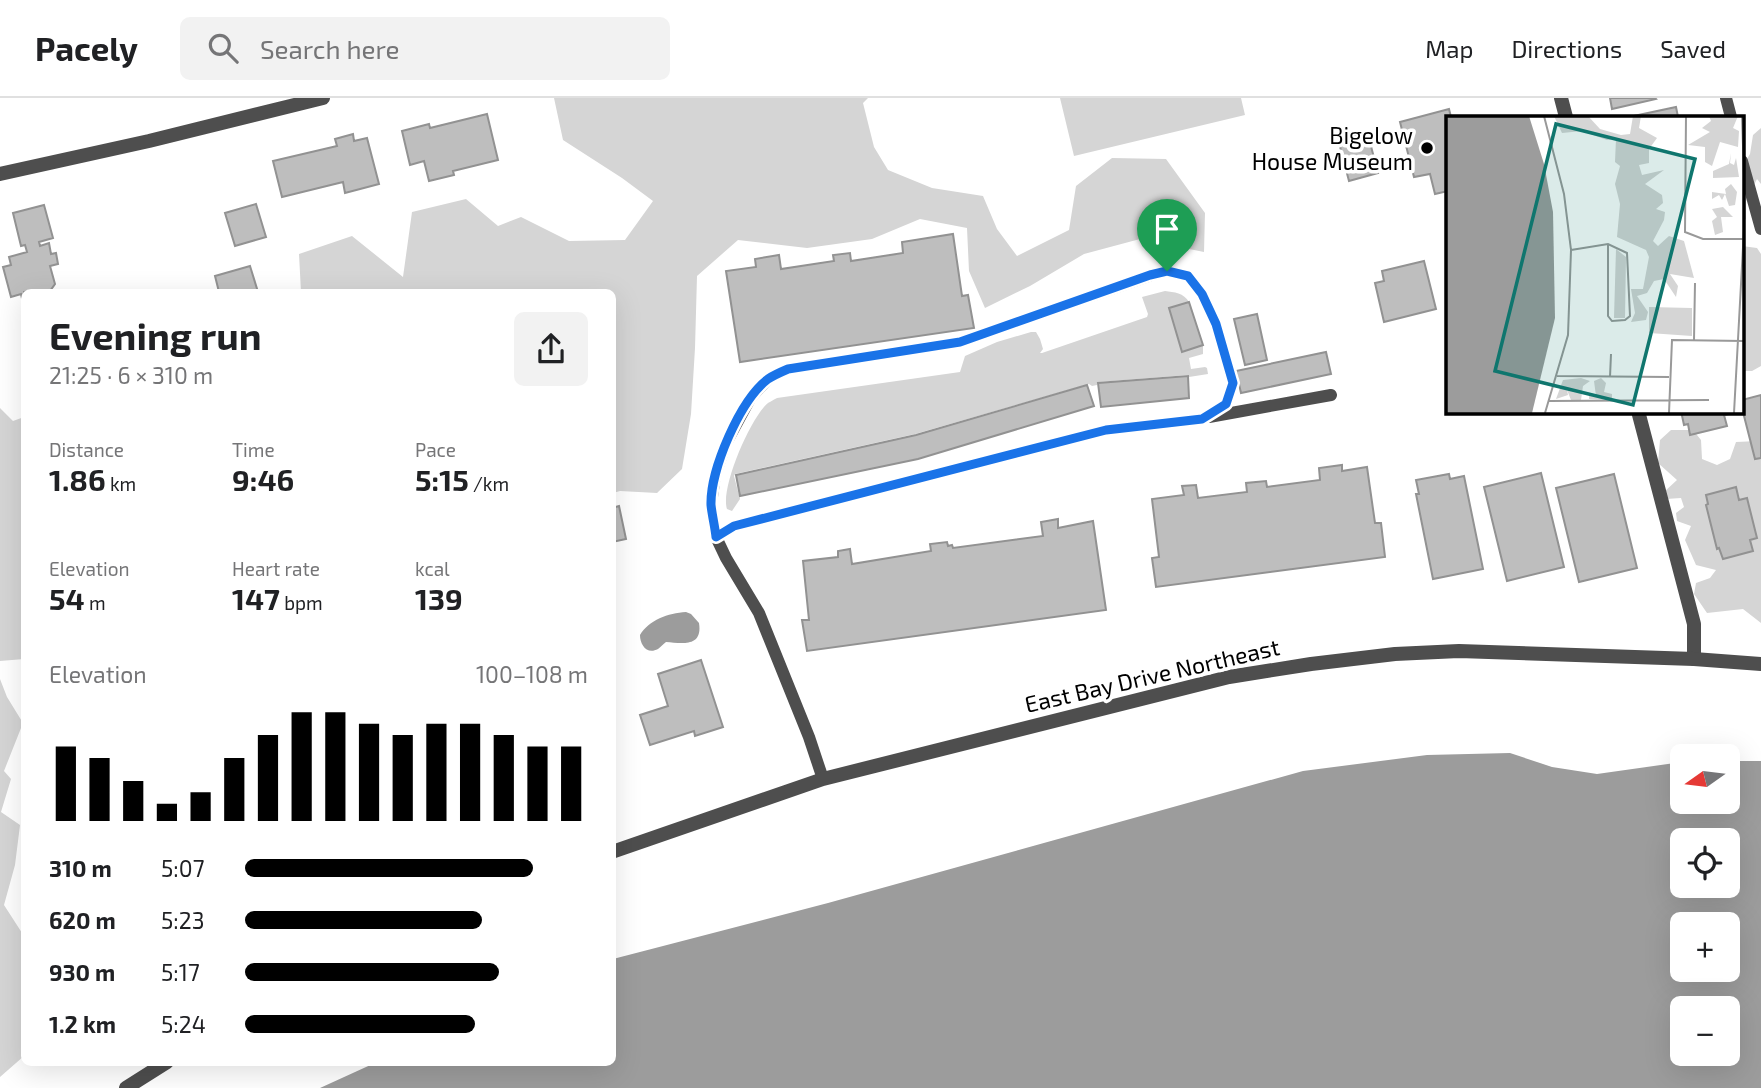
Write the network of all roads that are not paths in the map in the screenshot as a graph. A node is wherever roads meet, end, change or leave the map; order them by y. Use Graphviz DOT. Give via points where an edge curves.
graph roads {
  1 [pos="323,98"];
  2 [pos="1561,98"];
  3 [pos="1726,98"];
  4 [pos="1566,116"];
  5 [pos="1731,116"];
  6 [pos="1744,168"];
  7 [pos="0,174"];
  8 [pos="1761,229"];
  9 [pos="1331,395"];
  10 [pos="1639,413"];
  11 [pos="1202,419"];
  12 [pos="716,537"];
  13 [pos="1694,659"];
  14 [pos="1761,664"];
  15 [pos="823,779"];
  16 [pos="616,851"];
  17 [pos="161,1066"];
  18 [pos="126,1088"];
  1 -- 7 [label="street"];
  2 -- 4 [label="street"];
  3 -- 5 [label="lane"];
  6 -- 8 [label="lane"];
  9 -- 11 [label="lane"];
  10 -- 13 [label="street" via="1694,624"];
  11 -- 12 [label="lane" via="1106,430 734,526"];
  11 -- 12 [label="lane" via="1226,404 1233,383 1216,324 1188,276 1167,271 1150,275 960,342 788,369 769,378 751,397 715,475 711,504"];
  12 -- 15 [label="lane" via="759,613"];
  13 -- 14 [label="street, East Bay Drive Northeast"];
  13 -- 15 [label="street, East Bay Drive Northeast" via="1459,651 1311,664 1229,677"];
  15 -- 16 [label="street, East Bay Drive Northeast"];
  17 -- 18 [label="street"];
}
